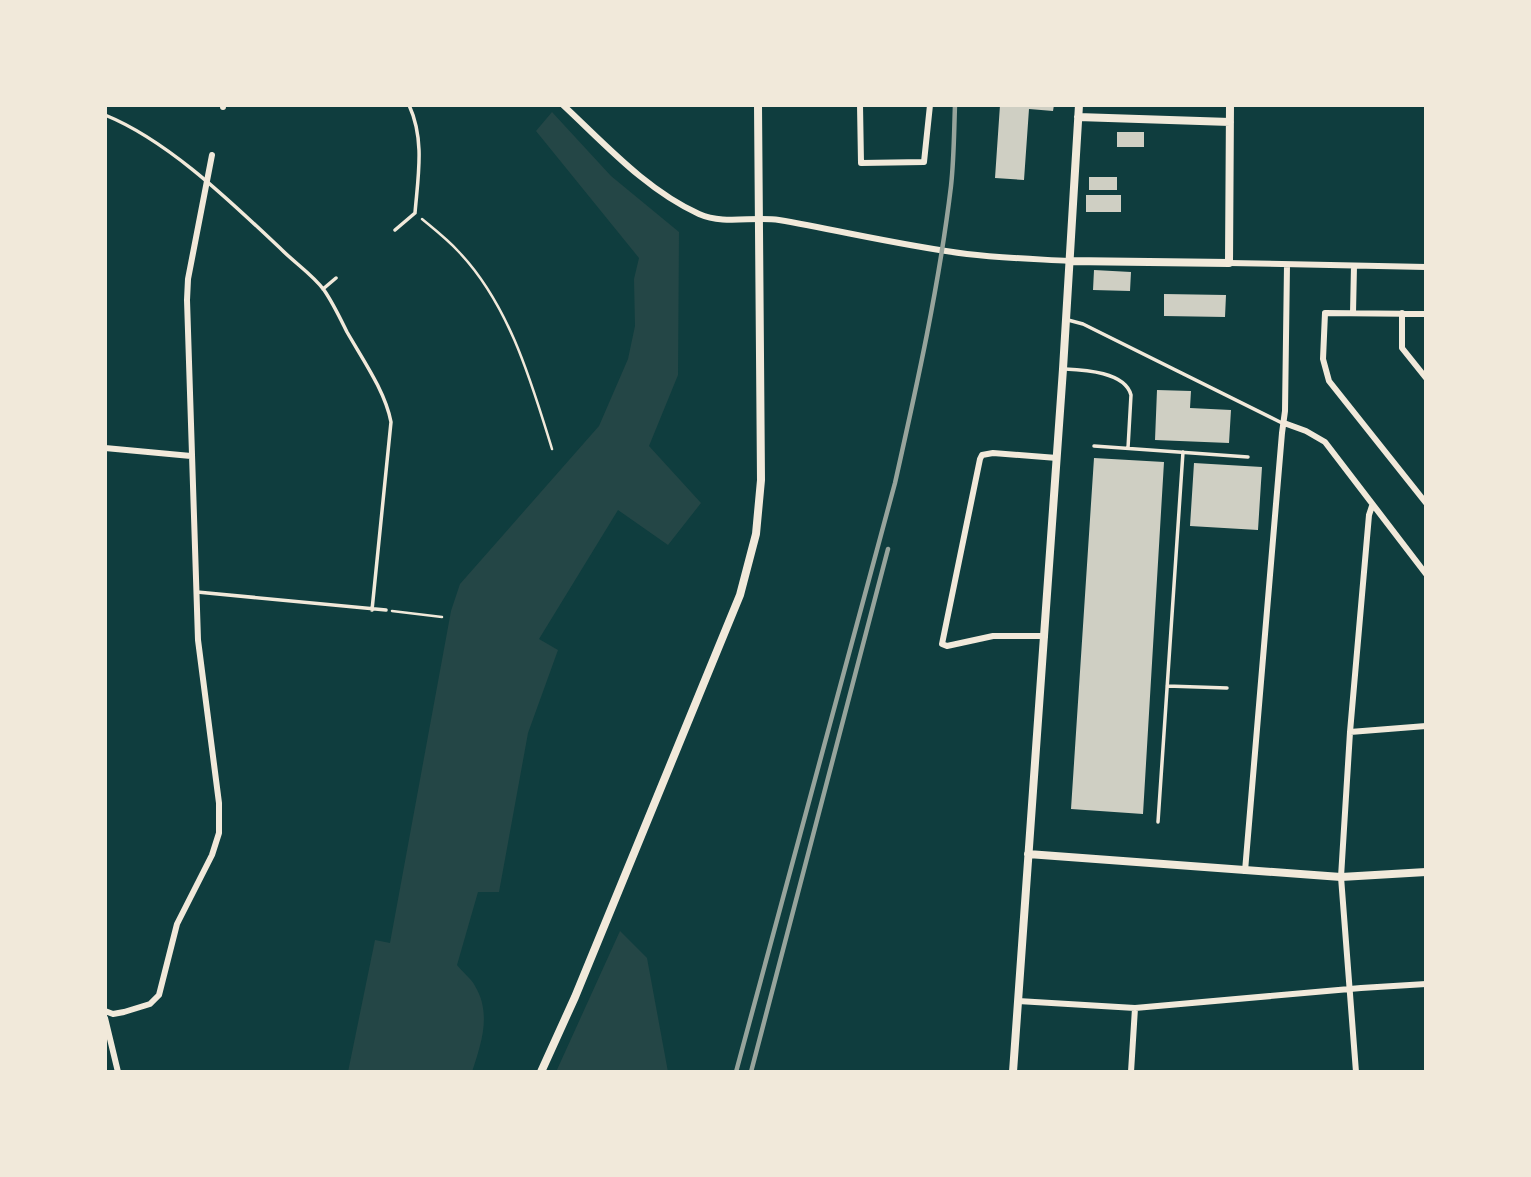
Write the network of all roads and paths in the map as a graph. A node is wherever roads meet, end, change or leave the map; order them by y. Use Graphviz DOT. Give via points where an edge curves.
graph roads {
  1 [pos="409,105"];
  2 [pos="563,105"];
  3 [pos="758,105"];
  4 [pos="860,105"];
  5 [pos="930,105"];
  6 [pos="1079,105"];
  7 [pos="1230,105"];
  8 [pos="105,115"];
  9 [pos="1078,117"];
  10 [pos="1230,122"];
  11 [pos="212,155"];
  12 [pos="206,181"];
  13 [pos="415,213"];
  14 [pos="758,219"];
  15 [pos="395,230"];
  16 [pos="1069,261"];
  17 [pos="1229,263"];
  18 [pos="1287,265"];
  19 [pos="1354,266"];
  20 [pos="1426,267"];
  21 [pos="336,278"];
  22 [pos="323,289"];
  23 [pos="1353,313"];
  24 [pos="1402,313"];
  25 [pos="1426,314"];
  26 [pos="1065,320"];
  27 [pos="1063,369"];
  28 [pos="1426,378"];
  29 [pos="1284,424"];
  30 [pos="1094,446"];
  31 [pos="105,448"];
  32 [pos="1128,448"];
  33 [pos="552,449"];
  34 [pos="1183,452"];
  35 [pos="191,456"];
  36 [pos="1248,457"];
  37 [pos="1057,458"];
  38 [pos="1426,503"];
  39 [pos="1373,506"];
  40 [pos="1426,574"];
  41 [pos="195,592"];
  42 [pos="372,610"];
  43 [pos="386,610"];
  44 [pos="442,617"];
  45 [pos="1045,636"];
  46 [pos="1167,686"];
  47 [pos="1227,688"];
  48 [pos="1426,726"];
  49 [pos="1349,732"];
  50 [pos="1158,822"];
  51 [pos="1028,854"];
  52 [pos="1245,872"];
  53 [pos="1426,872"];
  54 [pos="1341,877"];
  55 [pos="1426,984"];
  56 [pos="1349,989"];
  57 [pos="1018,1001"];
  58 [pos="1135,1008"];
  59 [pos="105,1011"];
  60 [pos="105,1018"];
  61 [pos="118,1072"];
  62 [pos="541,1072"];
  63 [pos="1013,1072"];
  64 [pos="1131,1072"];
  65 [pos="1356,1072"];
  1 -- 13 [label="lane" via="417,122 420,149"];
  2 -- 14 [label="street" via="671,200 703,216"];
  3 -- 14 [label="street"];
  4 -- 5 [label="street" via="861,163 924,162"];
  6 -- 9 [label="street"];
  7 -- 10 [label="street"];
  8 -- 12 [label="lane" via="144,136"];
  9 -- 10 [label="street"];
  9 -- 16 [label="street"];
  10 -- 17 [label="street"];
  11 -- 12 [label="street"];
  12 -- 22 [label="lane"];
  12 -- 35 [label="street" via="188,279"];
  13 -- 15 [label="lane"];
  13 -- 33 [label="path" via="459,251 486,289 510,331"];
  14 -- 16 [label="street" via="971,254"];
  14 -- 62 [label="street" via="761,481 756,534 740,595"];
  16 -- 17 [label="street"];
  16 -- 26 [label="street"];
  17 -- 18 [label="street"];
  18 -- 19 [label="street"];
  18 -- 29 [label="street"];
  19 -- 20 [label="street"];
  19 -- 23 [label="street"];
  21 -- 22 [label="lane"];
  22 -- 42 [label="lane" via="378,387 391,422"];
  23 -- 24 [label="street"];
  23 -- 38 [label="street" via="1325,313 1322,359 1329,381"];
  24 -- 25 [label="street"];
  24 -- 28 [label="street" via="1402,348"];
  26 -- 27 [label="street"];
  26 -- 29 [label="lane" via="1083,324"];
  27 -- 32 [label="lane" via="1102,373 1130,390"];
  27 -- 37 [label="street"];
  29 -- 39 [label="street" via="1325,442"];
  29 -- 52 [label="street"];
  30 -- 32 [label="lane"];
  31 -- 35 [label="street"];
  32 -- 34 [label="lane"];
  34 -- 36 [label="lane"];
  34 -- 46 [label="lane"];
  35 -- 41 [label="street"];
  37 -- 45 [label="street"];
  37 -- 45 [label="street" via="993,453 979,459 942,644 993,636"];
  39 -- 40 [label="street"];
  39 -- 49 [label="street"];
  41 -- 42 [label="lane"];
  41 -- 59 [label="street" via="219,833 177,925 159,995 150,1004 124,1012"];
  42 -- 43 [label="lane"];
  43 -- 44 [label="path"];
  45 -- 51 [label="street"];
  46 -- 47 [label="lane"];
  46 -- 50 [label="lane"];
  48 -- 49 [label="street"];
  49 -- 54 [label="street"];
  51 -- 52 [label="street"];
  51 -- 57 [label="street"];
  52 -- 54 [label="street"];
  53 -- 54 [label="street"];
  54 -- 56 [label="street"];
  55 -- 56 [label="street"];
  56 -- 58 [label="street"];
  56 -- 65 [label="street"];
  57 -- 58 [label="street"];
  57 -- 63 [label="street"];
  58 -- 64 [label="street"];
  60 -- 61 [label="street"];
}
